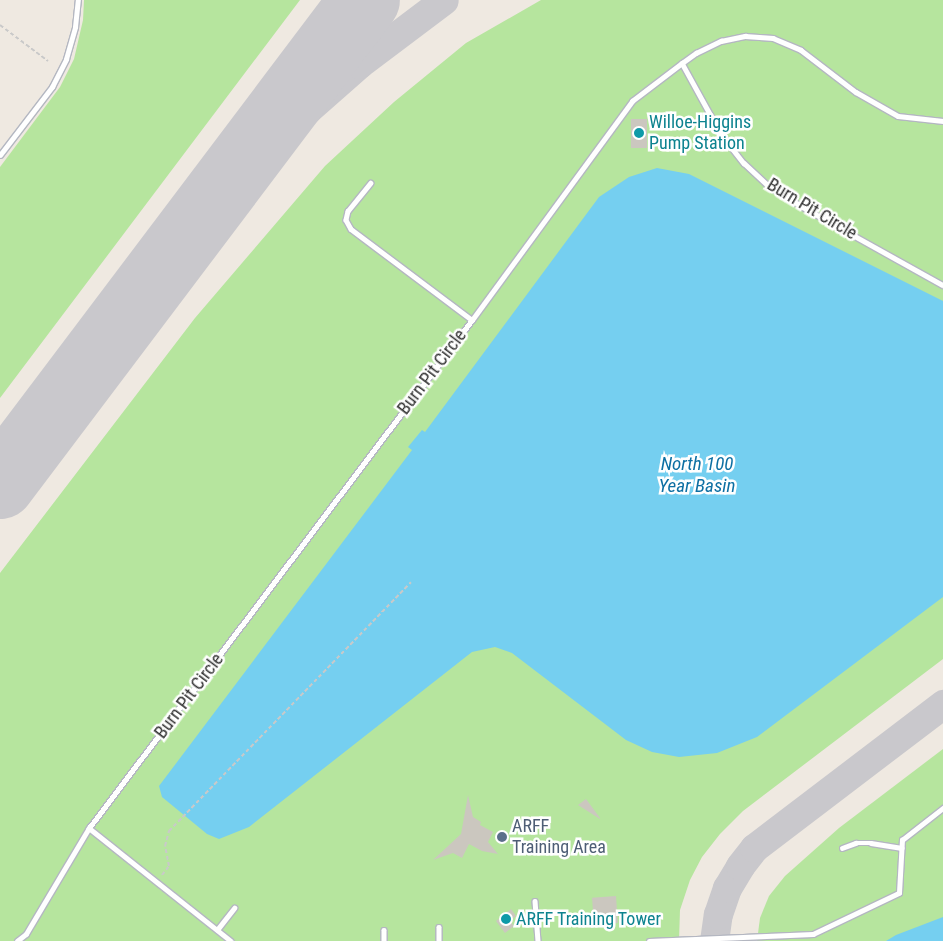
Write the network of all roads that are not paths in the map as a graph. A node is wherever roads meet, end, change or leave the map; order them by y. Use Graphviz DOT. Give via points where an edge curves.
graph roads {
  1 [pos="78,0"];
  2 [pos="682,63"];
  3 [pos="943,121"];
  4 [pos="0,155"];
  5 [pos="370,183"];
  6 [pos="943,285"];
  7 [pos="472,320"];
  8 [pos="943,808"];
  9 [pos="89,828"];
  10 [pos="842,848"];
  11 [pos="902,848"];
  12 [pos="535,900"];
  13 [pos="234,908"];
  14 [pos="439,927"];
  15 [pos="217,930"];
  16 [pos="384,930"];
  17 [pos="813,934"];
  18 [pos="17,941"];
  19 [pos="231,941"];
  20 [pos="384,941"];
  21 [pos="439,941"];
  22 [pos="538,941"];
  23 [pos="649,941"];
  24 [pos="812,941"];
  1 -- 4 [label="lane" via="66,60 52,87"];
  2 -- 3 [label="lane" via="721,41 744,36 773,38 801,50 856,92 898,116"];
  2 -- 6 [label="lane, Burn Pit Circle" via="721,134 744,163 770,187"];
  2 -- 7 [label="lane, Burn Pit Circle" via="632,101"];
  5 -- 7 [label="lane" via="348,211 346,220 351,230"];
  7 -- 9 [label="lane, Burn Pit Circle"];
  8 -- 11 [label="lane" via="902,840"];
  9 -- 15 [label="lane"];
  9 -- 18 [label="lane, Burn Pit Circle" via="26,934"];
  10 -- 11 [label="lane" via="856,843"];
  11 -- 17 [label="lane" via="898,893"];
  12 -- 22 [label="lane"];
  13 -- 15 [label="lane"];
  14 -- 21 [label="lane"];
  15 -- 19 [label="lane"];
  16 -- 20 [label="lane"];
  17 -- 23 [label="lane"];
  17 -- 24 [label="lane"];
}
